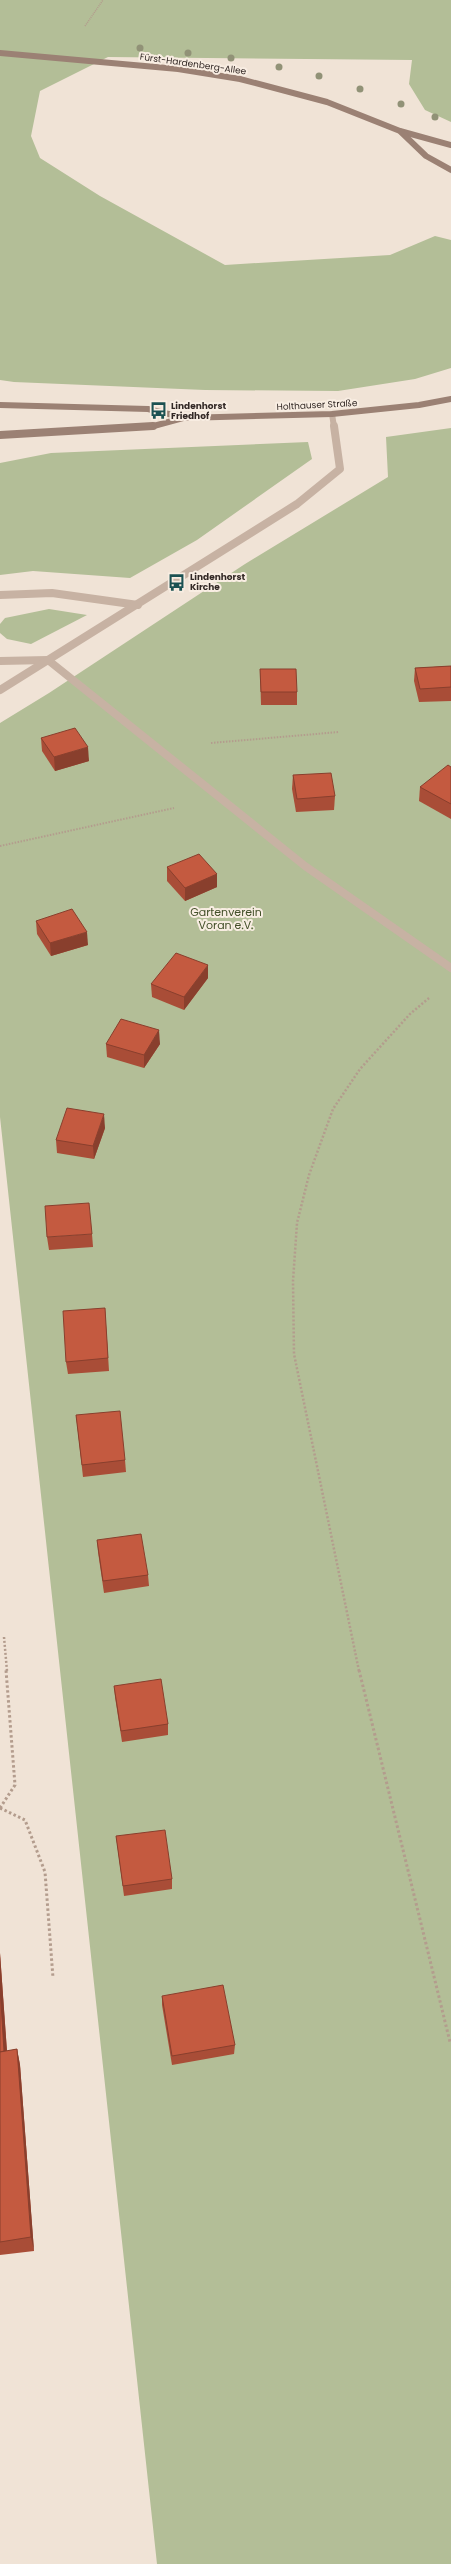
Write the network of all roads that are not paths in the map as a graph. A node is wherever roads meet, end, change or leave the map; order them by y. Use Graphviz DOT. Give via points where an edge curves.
graph roads {
  1 [pos="0,53"];
  2 [pos="400,131"];
  3 [pos="451,145"];
  4 [pos="451,170"];
  5 [pos="451,399"];
  6 [pos="0,404"];
  7 [pos="332,414"];
  8 [pos="183,418"];
  9 [pos="0,435"];
  10 [pos="0,595"];
  11 [pos="138,605"];
  12 [pos="48,660"];
  13 [pos="0,661"];
  14 [pos="0,690"];
  15 [pos="451,968"];
  1 -- 2 [label="street, Fürst-Hardenberg-Allee" via="178,69 240,79 327,102"];
  2 -- 3 [label="street, Fürst-Hardenberg-Allee"];
  2 -- 4 [label="street, Fürst-Hardenberg-Allee" via="426,156"];
  5 -- 7 [label="street, Holthauser Straße"];
  6 -- 8 [label="street, Holthauser Straße" via="148,409"];
  7 -- 8 [label="street, Holthauser Straße"];
  7 -- 11 [label="lane" via="340,469 297,504"];
  8 -- 9 [label="street, Holthauser Straße" via="145,428"];
  10 -- 11 [label="lane" via="19,592 67,594"];
  11 -- 12 [label="lane"];
  12 -- 13 [label="lane"];
  12 -- 14 [label="lane"];
  12 -- 15 [label="lane" via="305,866"];
}
